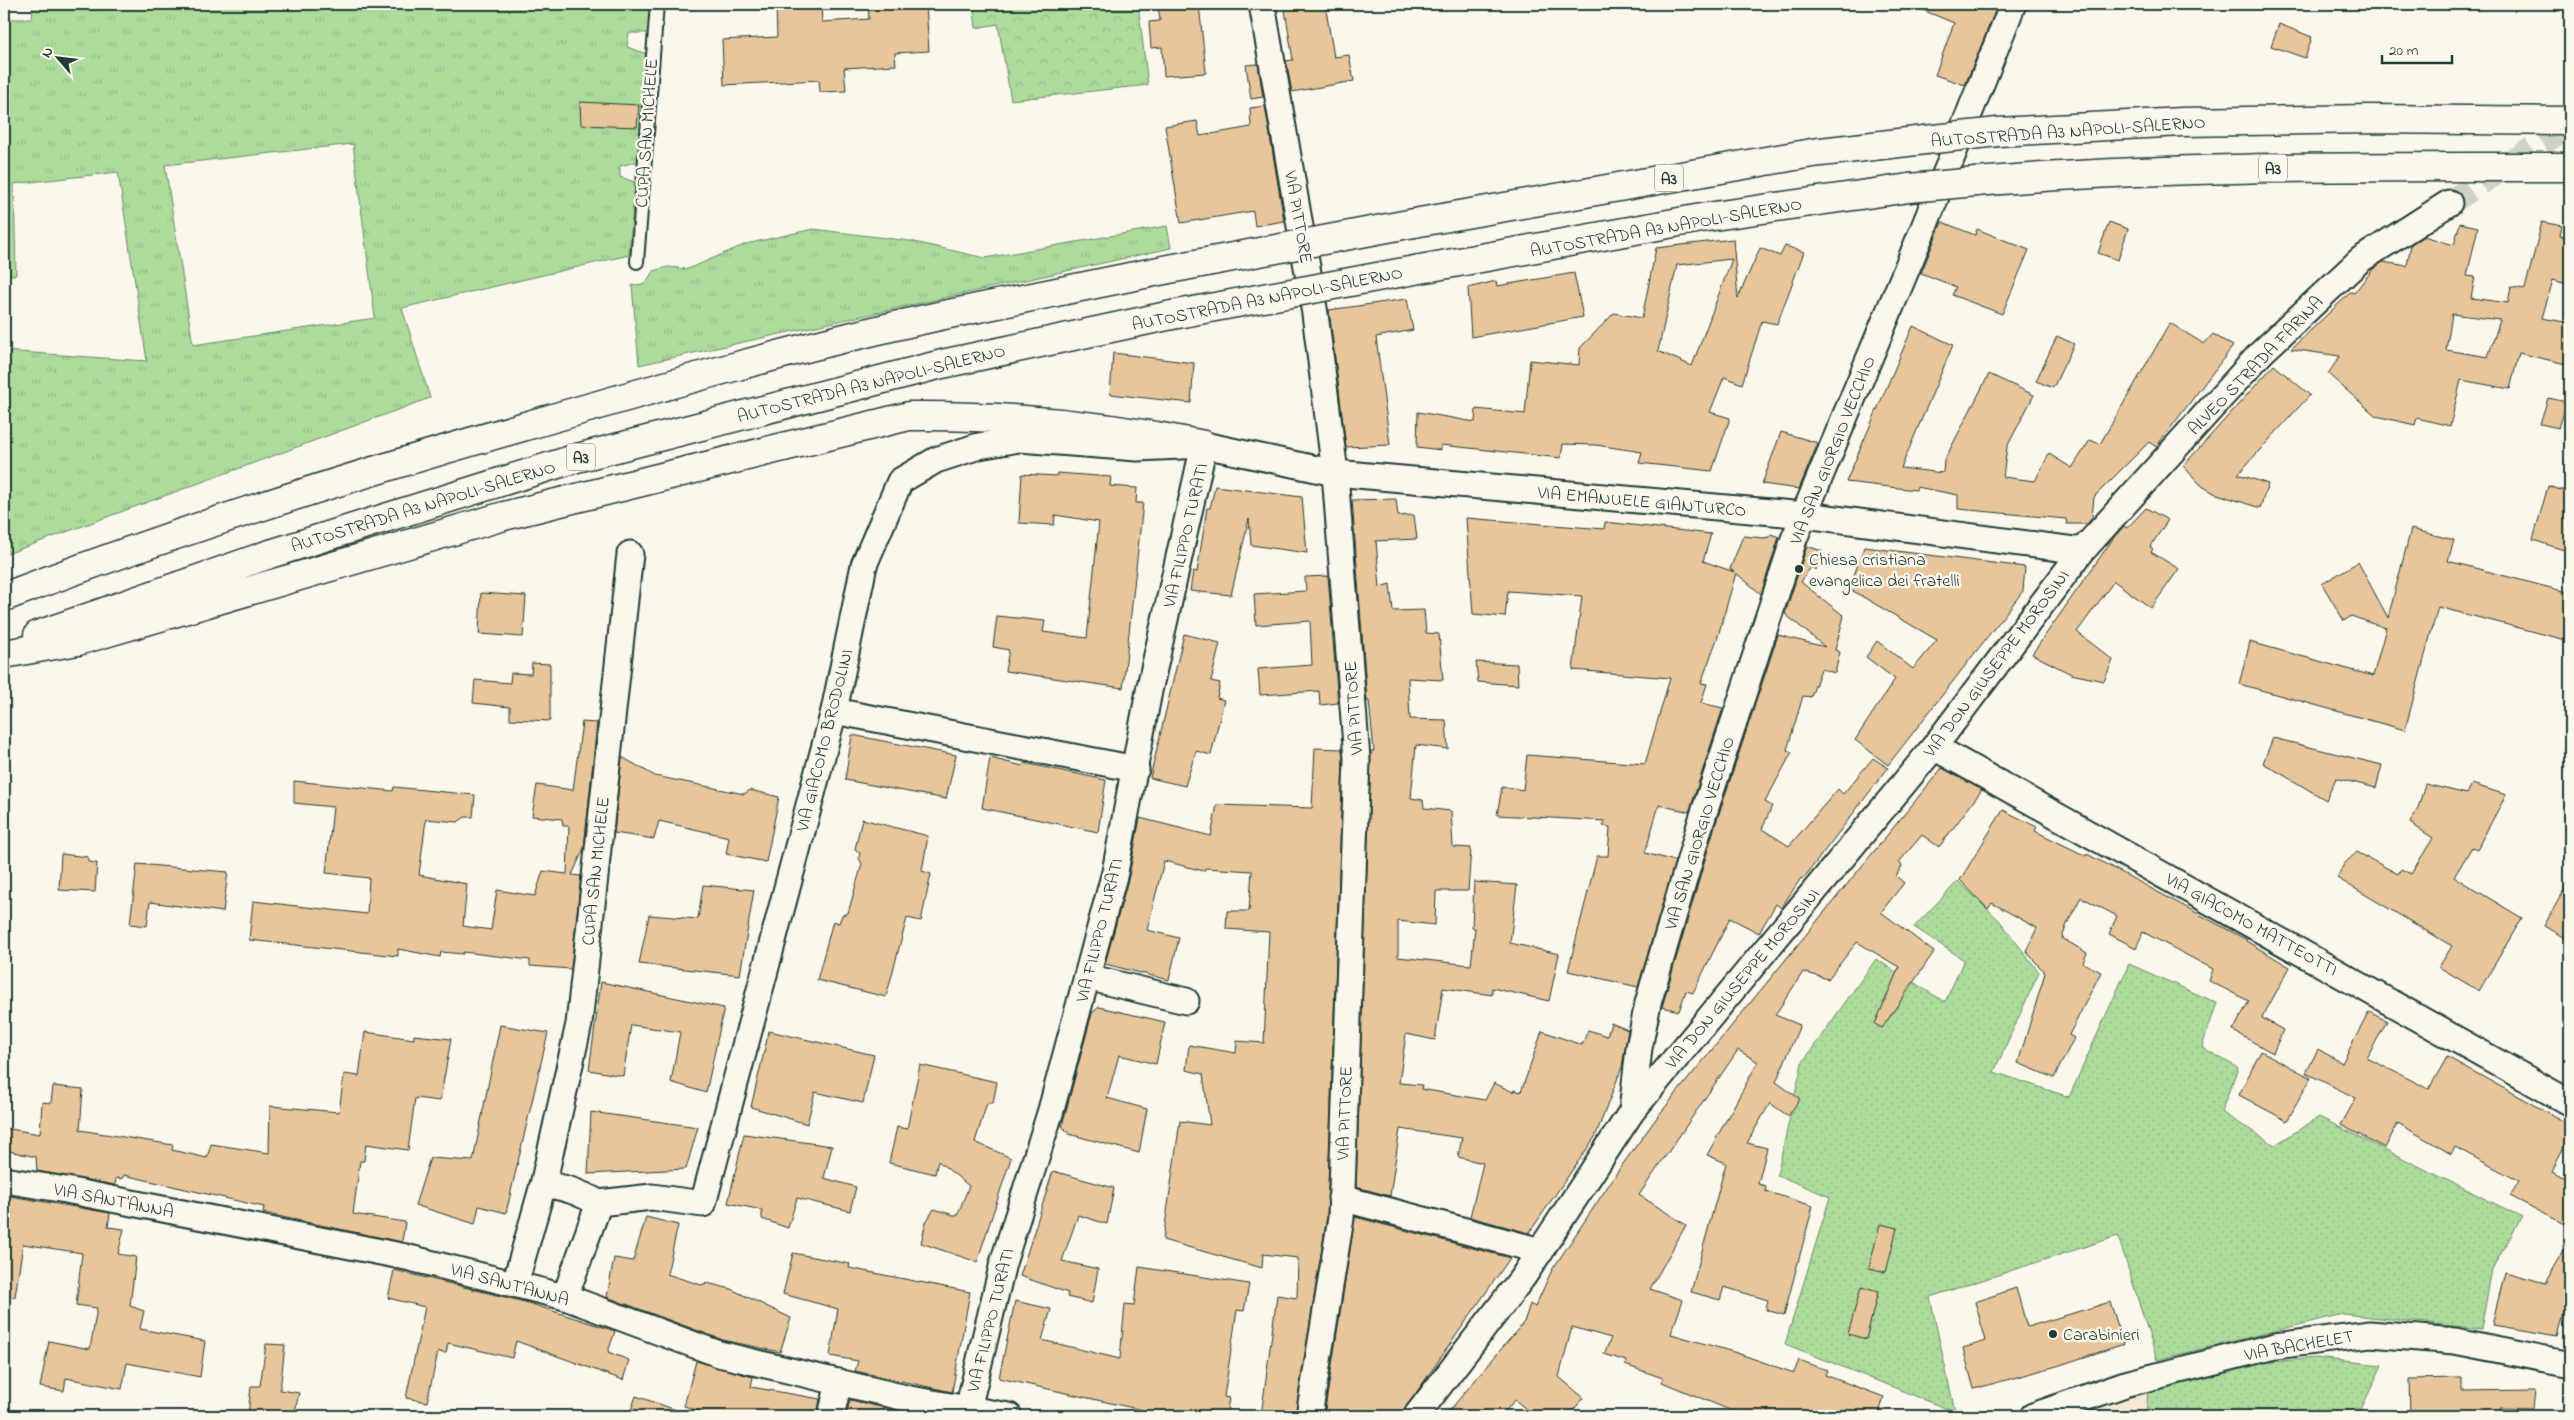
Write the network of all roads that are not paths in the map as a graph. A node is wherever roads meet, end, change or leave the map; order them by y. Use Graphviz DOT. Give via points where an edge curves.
graph roads {
  1 [pos="657,4"];
  2 [pos="1262,4"];
  3 [pos="2013,4"];
  4 [pos="2570,121"];
  5 [pos="2570,167"];
  6 [pos="2449,203"];
  7 [pos="637,262"];
  8 [pos="1204,445"];
  9 [pos="1335,473"];
  10 [pos="1805,515"];
  11 [pos="2082,551"];
  12 [pos="630,554"];
  13 [pos="4,597"];
  14 [pos="4,648"];
  15 [pos="4,654"];
  16 [pos="834,712"];
  17 [pos="1934,747"];
  18 [pos="1136,769"];
  19 [pos="1088,976"];
  20 [pos="1186,1001"];
  21 [pos="2570,1103"];
  22 [pos="1632,1111"];
  23 [pos="4,1180"];
  24 [pos="542,1185"];
  25 [pos="1342,1198"];
  26 [pos="599,1203"];
  27 [pos="1541,1252"];
  28 [pos="515,1284"];
  29 [pos="565,1297"];
  30 [pos="2570,1364"];
  31 [pos="839,1382"];
  32 [pos="968,1409"];
  33 [pos="832,1416"];
  34 [pos="1009,1416"];
  35 [pos="1309,1416"];
  36 [pos="1416,1416"];
  37 [pos="2033,1416"];
  1 -- 7 [label="lane, CUPA SAN MICHELE"];
  2 -- 9 [label="street, VIA PITTORE" via="1315,314"];
  3 -- 10 [label="street, VIA SAN GIORGIO VECCHIO"];
  4 -- 13 [label="highway, AUTOSTRADA A3 NAPOLI-SALERNO / A3, bridge" via="2369,119 2182,122 1998,132 1812,153 1414,223 937,317 676,382 263,506"];
  5 -- 14 [label="highway, AUTOSTRADA A3 NAPOLI-SALERNO / A3, bridge" via="2076,173 1909,188 1707,217 1172,315 878,379 577,458 270,554 98,612"];
  6 -- 11 [label="street, ALVEO STRADA FARINA" via="2360,260 2261,353"];
  8 -- 9 [label="street, VIA EMANUELE GIANTURCO"];
  8 -- 15 [label="highway" via="1163,436 988,416 909,416 504,516 78,641"];
  8 -- 16 [label="street, VIA GIACOMO BRODOLINI" via="1137,448 1019,439 979,446 936,460 900,481 864,565"];
  8 -- 18 [label="street, VIA FILIPPO TURATI" via="1149,691"];
  9 -- 10 [label="street, VIA EMANUELE GIANTURCO"];
  9 -- 25 [label="street, VIA PITTORE" via="1357,760"];
  10 -- 11 [label="street, VIA EMANUELE GIANTURCO"];
  10 -- 22 [label="street, VIA SAN GIORGIO VECCHIO" via="1700,825 1648,1003"];
  11 -- 17 [label="street, VIA DON GIUSEPPE MOROSINI"];
  12 -- 24 [label="street, CUPA SAN MICHELE" via="579,1024"];
  16 -- 18 [label="street"];
  16 -- 26 [label="street, VIA GIACOMO BRODOLINI" via="703,1204 652,1198"];
  17 -- 21 [label="street, VIA GIACOMO MATTEOTTI"];
  17 -- 22 [label="street, VIA DON GIUSEPPE MOROSINI"];
  18 -- 19 [label="street, VIA FILIPPO TURATI" via="1115,872"];
  19 -- 20 [label="street"];
  19 -- 32 [label="street, VIA FILIPPO TURATI" via="1051,1110 1003,1263"];
  22 -- 27 [label="street, VIA DON GIUSEPPE MOROSINI"];
  23 -- 28 [label="street, VIA SANT'ANNA" via="406,1257"];
  24 -- 26 [label="street" via="560,1186"];
  24 -- 28 [label="street, CUPA SAN MICHELE"];
  25 -- 27 [label="street"];
  25 -- 35 [label="street, VIA PITTORE"];
  26 -- 29 [label="street"];
  27 -- 36 [label="street, VIA DON GIUSEPPE MOROSINI"];
  28 -- 29 [label="street, VIA SANT'ANNA"];
  29 -- 31 [label="street, VIA SANT'ANNA" via="719,1354"];
  30 -- 37 [label="street, VIA BACHELET" via="2455,1340 2370,1334 2266,1349 2125,1384"];
  31 -- 32 [label="street, VIA SANT'ANNA"];
  31 -- 33 [label="street"];
  32 -- 34 [label="street, VIA SANT'ANNA"];
}
